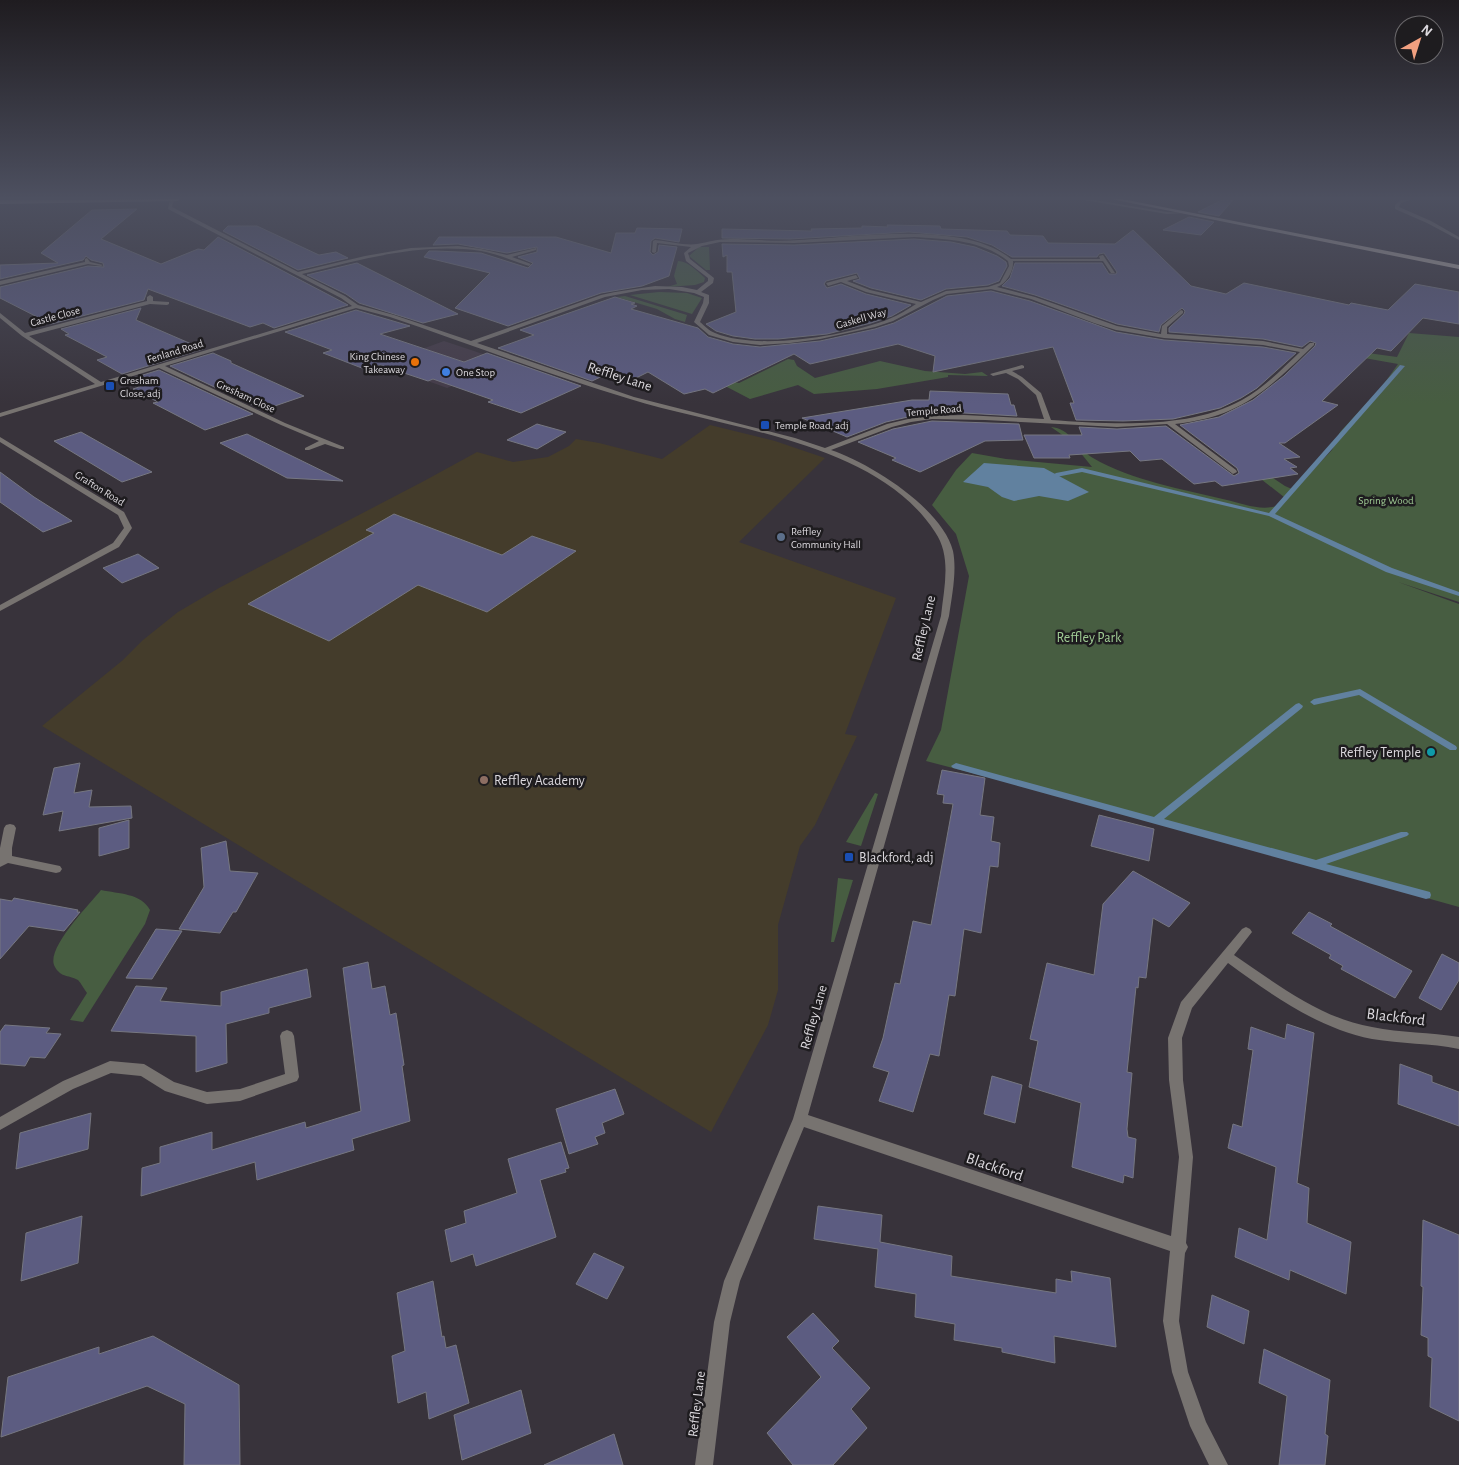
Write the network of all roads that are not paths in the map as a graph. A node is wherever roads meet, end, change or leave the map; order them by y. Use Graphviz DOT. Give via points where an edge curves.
graph roads {
  1 [pos="63,267"];
  2 [pos="287,267"];
  3 [pos="324,267"];
  4 [pos="699,267"];
  5 [pos="1010,267"];
  6 [pos="1110,267"];
  7 [pos="1113,272"];
  8 [pos="298,273"];
  9 [pos="856,277"];
  10 [pos="843,281"];
  11 [pos="0,283"];
  12 [pos="828,284"];
  13 [pos="993,288"];
  14 [pos="698,292"];
  15 [pos="167,303"];
  16 [pos="922,304"];
  17 [pos="1047,304"];
  18 [pos="356,306"];
  19 [pos="1033,307"];
  20 [pos="1181,312"];
  21 [pos="1,317"];
  22 [pos="24,335"];
  23 [pos="1164,336"];
  24 [pos="472,343"];
  25 [pos="1312,344"];
  26 [pos="1304,351"];
  27 [pos="159,366"];
  28 [pos="1022,367"];
  29 [pos="1007,371"];
  30 [pos="993,374"];
  31 [pos="100,384"];
  32 [pos="0,415"];
  33 [pos="1048,421"];
  34 [pos="1168,422"];
  35 [pos="0,439"];
  36 [pos="326,441"];
  37 [pos="342,448"];
  38 [pos="307,449"];
  39 [pos="825,450"];
  40 [pos="1233,472"];
  41 [pos="0,608"];
  42 [pos="10,828"];
  43 [pos="3,861"];
  44 [pos="56,869"];
  45 [pos="1246,932"];
  46 [pos="1228,957"];
  47 [pos="287,1036"];
  48 [pos="1459,1043"];
  49 [pos="800,1119"];
  50 [pos="0,1124"];
  51 [pos="1180,1247"];
  52 [pos="704,1465"];
  53 [pos="1219,1465"];
  1 -- 11 [label="street"];
  2 -- 8 [label="street, Reffley Lane"];
  3 -- 8 [label="street"];
  4 -- 14 [label="street" via="711,282"];
  5 -- 13 [label="street" via="1002,284"];
  6 -- 7 [label="street"];
  8 -- 18 [label="street, Reffley Lane"];
  9 -- 10 [label="street"];
  10 -- 12 [label="street"];
  10 -- 16 [label="street" via="868,291"];
  13 -- 16 [label="street, Gaskell Way" via="946,293"];
  13 -- 17 [label="street"];
  14 -- 16 [label="street, Gaskell Way" via="707,296 708,301 698,316 700,328 718,336 756,343 783,343 852,332 892,320"];
  14 -- 24 [label="street" via="655,289 617,292"];
  15 -- 22 [label="street, Castle Close" via="150,299"];
  17 -- 19 [label="street"];
  17 -- 23 [label="street" via="1116,328"];
  18 -- 24 [label="street, Reffley Lane"];
  18 -- 27 [label="street, Fenland Road"];
  20 -- 23 [label="street" via="1164,327"];
  21 -- 22 [label="street"];
  22 -- 31 [label="street"];
  23 -- 26 [label="street" via="1263,343"];
  24 -- 39 [label="street, Reffley Lane" via="632,398"];
  25 -- 26 [label="street, Temple Road"];
  26 -- 34 [label="street, Temple Road" via="1256,394 1237,406 1205,416"];
  27 -- 31 [label="street, Fenland Road"];
  27 -- 36 [label="street, Gresham Close"];
  28 -- 29 [label="street"];
  29 -- 30 [label="street"];
  29 -- 33 [label="street" via="1039,394"];
  31 -- 32 [label="street, Fenland Road"];
  33 -- 34 [label="street, Temple Road"];
  33 -- 39 [label="street, Temple Road" via="963,417 912,420"];
  34 -- 40 [label="street"];
  35 -- 41 [label="street, Grafton Road" via="121,514 128,528 116,545"];
  36 -- 37 [label="street, Gresham Close"];
  36 -- 38 [label="street"];
  39 -- 49 [label="street, Reffley Lane" via="886,478 926,514 948,548 949,580 945,616"];
  42 -- 43 [label="street"];
  43 -- 44 [label="street"];
  45 -- 46 [label="street"];
  46 -- 48 [label="street, Blackford" via="1275,990 1336,1023 1372,1033"];
  46 -- 51 [label="street" via="1186,1006 1175,1038 1176,1080 1186,1157"];
  47 -- 50 [label="street" via="292,1077 240,1095 207,1098 170,1087 144,1070 110,1067 68,1084"];
  49 -- 51 [label="street, Blackford"];
  49 -- 52 [label="street, Reffley Lane" via="732,1280 722,1322"];
  51 -- 53 [label="street" via="1171,1321 1180,1372 1199,1426"];
}
